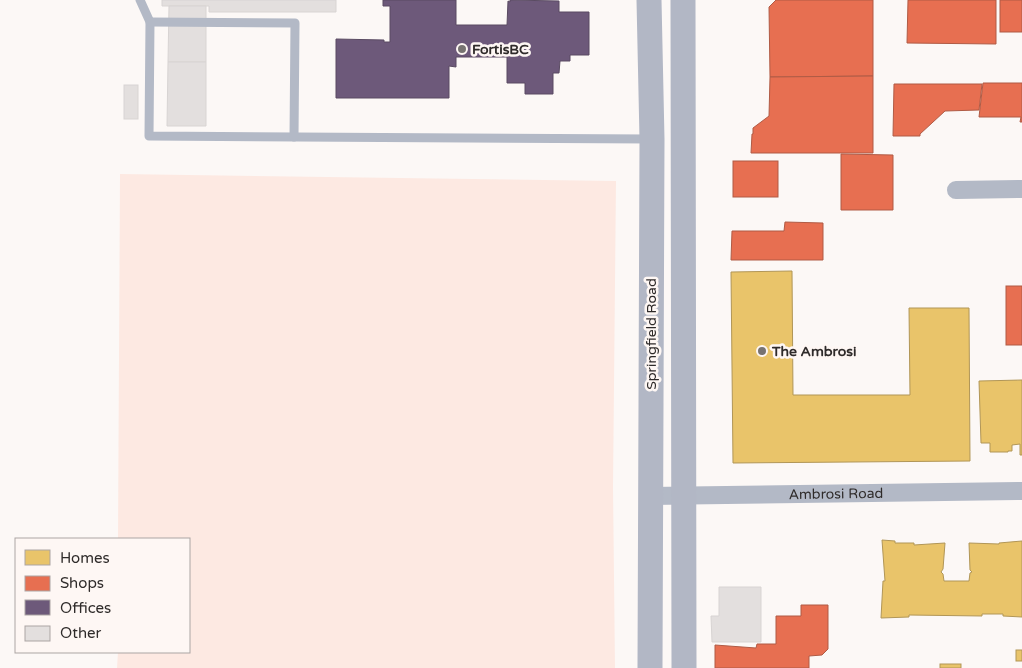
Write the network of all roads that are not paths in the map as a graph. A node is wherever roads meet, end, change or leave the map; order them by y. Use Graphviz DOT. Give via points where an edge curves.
graph roads {
  1 [pos="140,0"];
  2 [pos="649,0"];
  3 [pos="683,0"];
  4 [pos="150,22"];
  5 [pos="294,137"];
  6 [pos="652,139"];
  7 [pos="1022,189"];
  8 [pos="956,190"];
  9 [pos="1022,492"];
  10 [pos="650,496"];
  11 [pos="685,496"];
  12 [pos="650,668"];
  13 [pos="684,668"];
  1 -- 4 [label="lane"];
  2 -- 6 [label="main road, Springfield Road"];
  3 -- 11 [label="main road"];
  4 -- 5 [label="lane" via="149,136"];
  4 -- 5 [label="lane" via="295,23"];
  5 -- 6 [label="lane"];
  6 -- 10 [label="main road, Springfield Road"];
  7 -- 8 [label="street"];
  9 -- 11 [label="street, Ambrosi Road"];
  10 -- 11 [label="street, Ambrosi Road"];
  10 -- 12 [label="main road, Springfield Road"];
  11 -- 13 [label="main road"];
}
